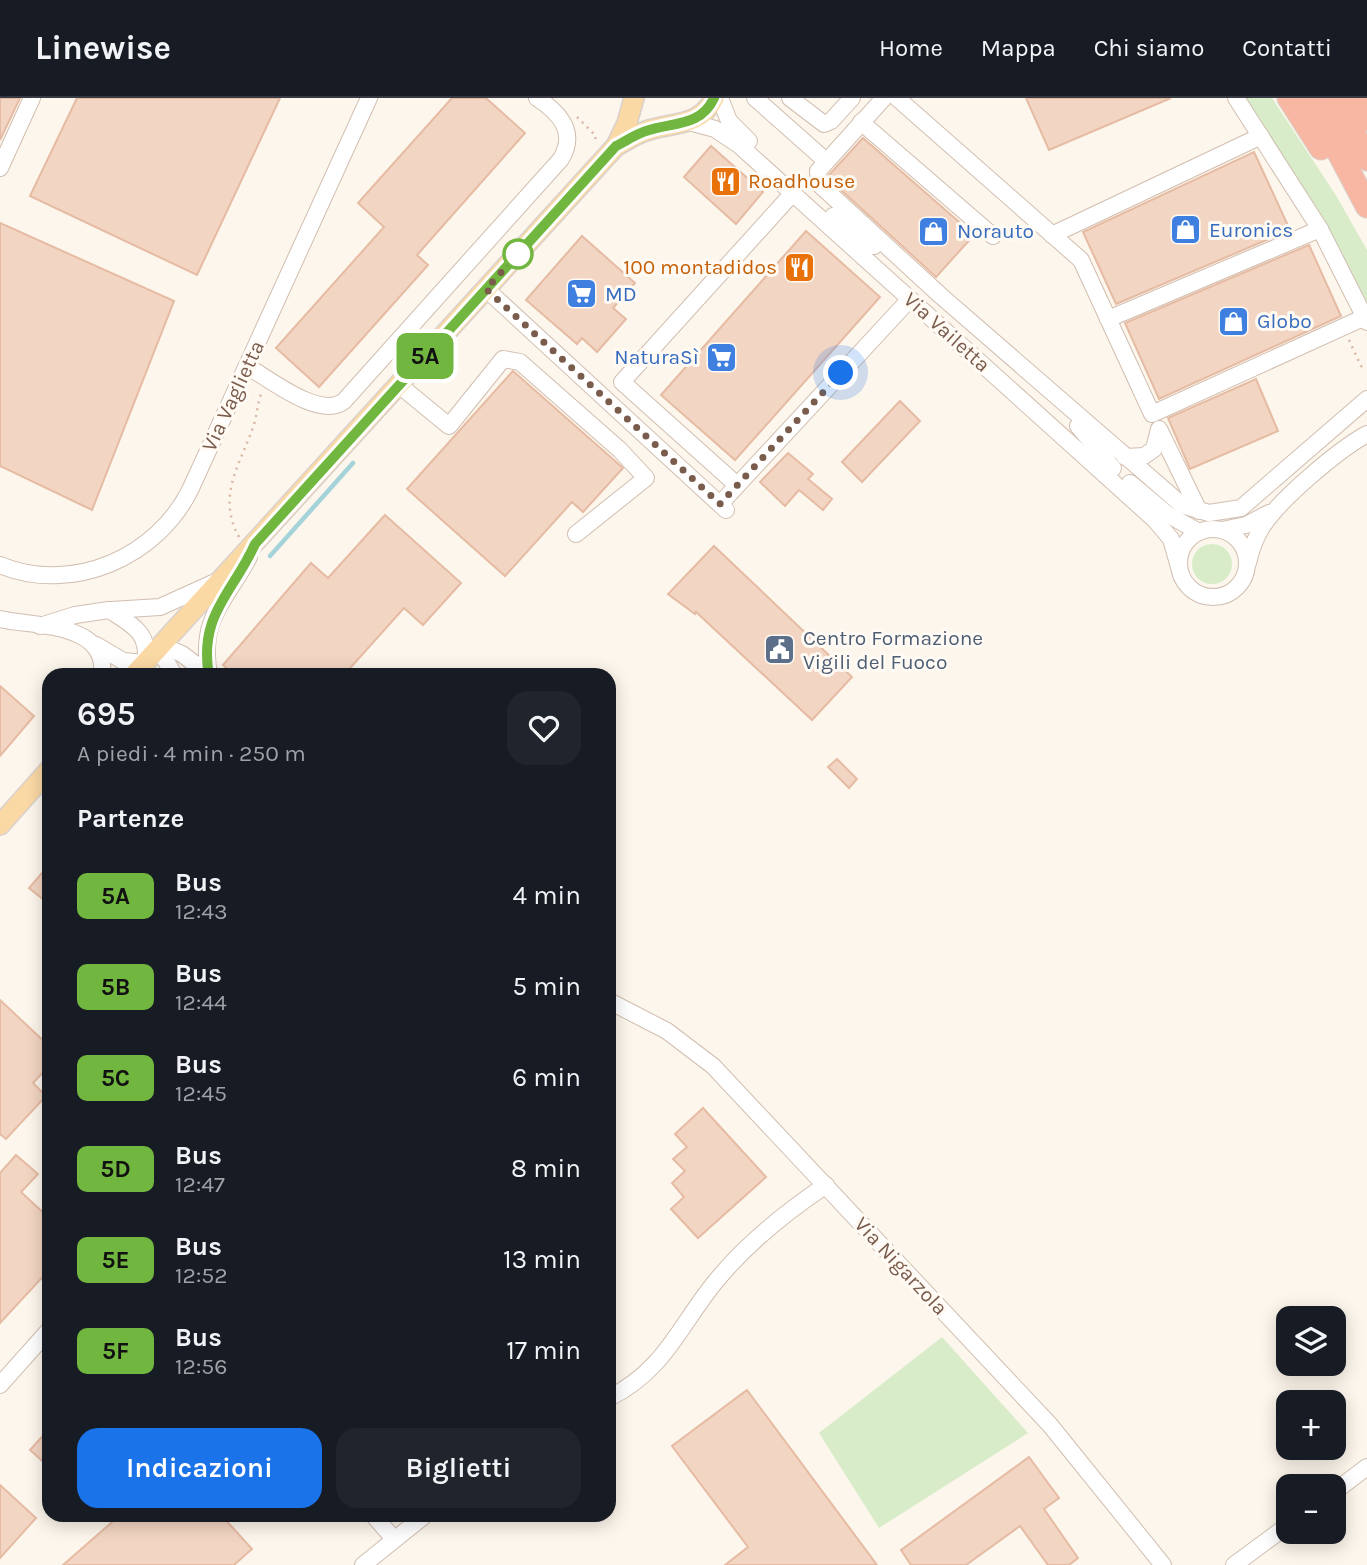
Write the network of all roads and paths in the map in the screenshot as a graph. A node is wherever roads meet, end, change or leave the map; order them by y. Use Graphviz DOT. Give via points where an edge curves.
graph roads {
  1 [pos="32,98"];
  2 [pos="369,98"];
  3 [pos="537,98"];
  4 [pos="634,98"];
  5 [pos="714,98"];
  6 [pos="720,98"];
  7 [pos="755,98"];
  8 [pos="790,98"];
  9 [pos="852,98"];
  10 [pos="884,98"];
  11 [pos="897,98"];
  12 [pos="1237,98"];
  13 [pos="1289,98"];
  14 [pos="1310,98"];
  15 [pos="1335,98"];
  16 [pos="1358,98"];
  17 [pos="1367,119"];
  18 [pos="862,122"];
  19 [pos="680,123"];
  20 [pos="1261,136"];
  21 [pos="616,146"];
  22 [pos="1367,159"];
  23 [pos="827,160"];
  24 [pos="0,168"];
  25 [pos="793,193"];
  26 [pos="1362,198"];
  27 [pos="833,216"];
  28 [pos="1320,229"];
  29 [pos="1052,235"];
  30 [pos="993,236"];
  31 [pos="486,289"];
  32 [pos="936,290"];
  33 [pos="910,299"];
  34 [pos="1108,319"];
  35 [pos="1366,319"];
  36 [pos="1344,327"];
  37 [pos="247,366"];
  38 [pos="1367,367"];
  39 [pos="399,385"];
  40 [pos="259,398"];
  41 [pos="1367,399"];
  42 [pos="1152,414"];
  43 [pos="1342,421"];
  44 [pos="1160,431"];
  45 [pos="1367,434"];
  46 [pos="1119,462"];
  47 [pos="737,485"];
  48 [pos="1300,488"];
  49 [pos="1199,511"];
  50 [pos="1274,511"];
  51 [pos="1222,530"];
  52 [pos="1199,532"];
  53 [pos="576,534"];
  54 [pos="247,540"];
  55 [pos="0,565"];
  56 [pos="1179,567"];
  57 [pos="229,572"];
  58 [pos="1247,572"];
  59 [pos="108,610"];
  60 [pos="0,619"];
  61 [pos="40,626"];
  62 [pos="96,645"];
  63 [pos="161,645"];
  64 [pos="102,668"];
  65 [pos="137,668"];
  66 [pos="139,668"];
  67 [pos="140,668"];
  68 [pos="169,668"];
  69 [pos="201,668"];
  70 [pos="209,668"];
  71 [pos="42,778"];
  72 [pos="0,825"];
  73 [pos="616,1005"];
  74 [pos="826,1185"];
  75 [pos="42,1338"];
  76 [pos="0,1385"];
  77 [pos="616,1394"];
  78 [pos="1367,1467"];
  79 [pos="1346,1483"];
  80 [pos="379,1522"];
  81 [pos="416,1522"];
  82 [pos="1276,1534"];
  83 [pos="394,1539"];
  84 [pos="363,1565"];
  85 [pos="1163,1565"];
  86 [pos="1234,1565"];
  1 -- 24 [label="street"];
  2 -- 37 [label="street, Via Vaglietta"];
  3 -- 37 [label="street" via="557,113 567,130 561,159 344,401 334,407 314,405"];
  4 -- 19 [label="main road" via="646,114"];
  4 -- 21 [label="main road"];
  5 -- 19 [label="main road" via="706,111"];
  6 -- 27 [label="street, Via Vailetta" via="732,125"];
  7 -- 23 [label="street"];
  8 -- 9 [label="street" via="824,124"];
  10 -- 18 [label="street"];
  11 -- 29 [label="street"];
  12 -- 20 [label="street"];
  13 -- 26 [label="highway" via="1331,162"];
  14 -- 26 [label="highway"];
  15 -- 22 [label="highway"];
  16 -- 17 [label="highway"];
  18 -- 23 [label="street"];
  18 -- 30 [label="street"];
  19 -- 21 [label="main road" via="645,131"];
  19 -- 25 [label="street, Via Vailetta" via="724,134"];
  20 -- 28 [label="street"];
  20 -- 29 [label="street"];
  21 -- 31 [label="main road"];
  23 -- 32 [label="street" via="818,171 818,184"];
  25 -- 33 [label="street, Via Vailetta"];
  25 -- 47 [label="street" via="622,382"];
  27 -- 32 [label="street"];
  27 -- 46 [label="street, Via Vailetta"];
  28 -- 34 [label="street"];
  28 -- 35 [label="street"];
  29 -- 34 [label="street" via="1081,260"];
  31 -- 39 [label="main road"];
  31 -- 47 [label="street" via="723,507"];
  32 -- 46 [label="street" via="1039,379"];
  33 -- 47 [label="street"];
  33 -- 56 [label="street, Via Vailetta" via="1162,527 1171,539"];
  34 -- 42 [label="street"];
  35 -- 36 [label="street"];
  36 -- 38 [label="path" via="1361,366"];
  36 -- 42 [label="street"];
  37 -- 55 [label="street, Via Vaglietta" via="184,501 148,540 115,562 80,573 34,575"];
  39 -- 53 [label="street" via="449,426 503,359 520,362 646,478"];
  39 -- 54 [label="main road"];
  40 -- 54 [label="path" via="230,498 233,526"];
  41 -- 43 [label="street"];
  42 -- 44 [label="street"];
  43 -- 48 [label="street" via="1310,463"];
  43 -- 49 [label="street" via="1251,501 1227,512"];
  44 -- 46 [label="street" via="1149,454"];
  44 -- 49 [label="street"];
  45 -- 48 [label="street"];
  46 -- 49 [label="street" via="1177,502"];
  46 -- 52 [label="street, Via Vailetta" via="1161,509"];
  48 -- 50 [label="street"];
  50 -- 51 [label="street" via="1246,525"];
  50 -- 58 [label="street" via="1255,540"];
  51 -- 52 [label="street"];
  51 -- 58 [label="street" via="1245,551"];
  52 -- 56 [label="street" via="1184,546"];
  54 -- 57 [label="main road"];
  54 -- 70 [label="street" via="212,618"];
  56 -- 58 [label="street" via="1189,588 1211,598 1233,591"];
  57 -- 59 [label="street" via="173,603 146,610"];
  57 -- 63 [label="main road"];
  59 -- 61 [label="street"];
  59 -- 66 [label="street" via="143,635 147,648"];
  60 -- 61 [label="street"];
  61 -- 62 [label="street" via="68,630"];
  62 -- 64 [label="street"];
  62 -- 65 [label="street"];
  63 -- 67 [label="main road"];
  63 -- 68 [label="street"];
  63 -- 69 [label="street"];
  71 -- 72 [label="main road"];
  73 -- 74 [label="street, Via Nigarzola" via="700,1054"];
  74 -- 77 [label="street" via="738,1256 652,1370"];
  74 -- 85 [label="street, Via Nigarzola" via="1050,1426"];
  75 -- 76 [label="street"];
  78 -- 79 [label="street"];
  80 -- 83 [label="street"];
  81 -- 83 [label="street"];
  82 -- 86 [label="street"];
  83 -- 84 [label="street"];
}
